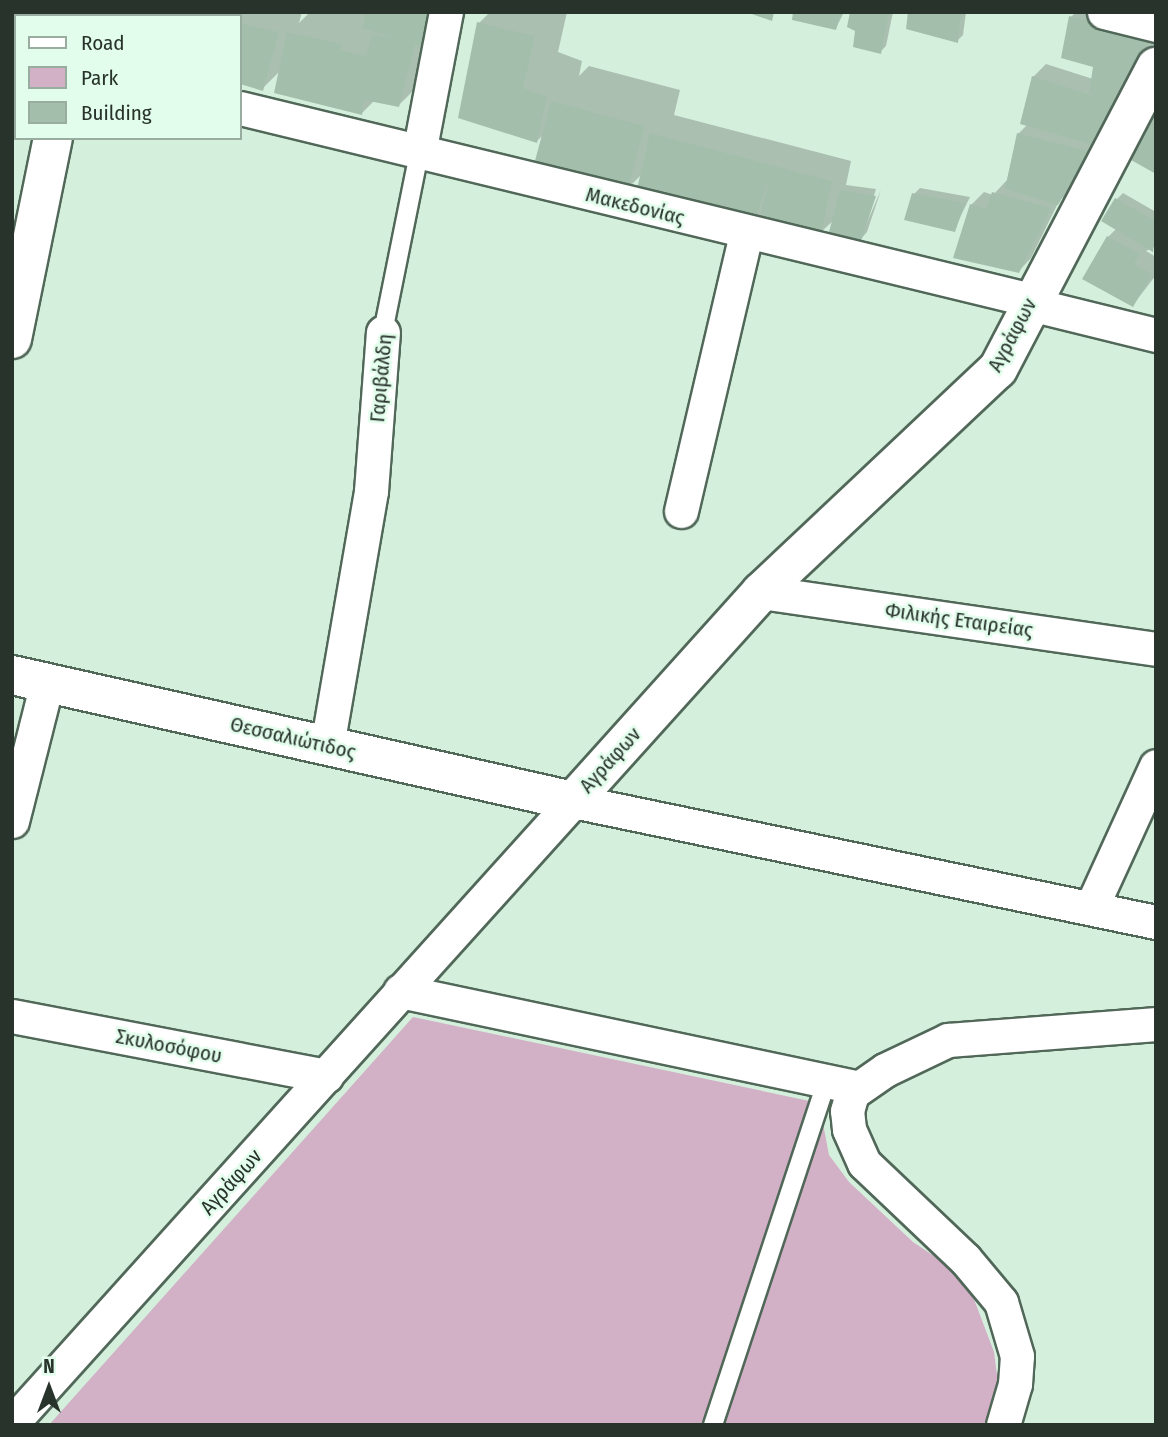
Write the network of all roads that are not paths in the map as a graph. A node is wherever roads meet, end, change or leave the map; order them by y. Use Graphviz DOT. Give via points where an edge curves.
graph roads {
  1 [pos="446,12"];
  2 [pos="1104,12"];
  3 [pos="1156,25"];
  4 [pos="1156,67"];
  5 [pos="242,109"];
  6 [pos="52,140"];
  7 [pos="419,153"];
  8 [pos="746,233"];
  9 [pos="20,260"];
  10 [pos="1030,302"];
  11 [pos="383,332"];
  12 [pos="1156,335"];
  13 [pos="12,339"];
  14 [pos="681,511"];
  15 [pos="761,592"];
  16 [pos="1156,649"];
  17 [pos="30,679"];
  18 [pos="327,746"];
  19 [pos="1156,766"];
  20 [pos="573,801"];
  21 [pos="12,821"];
  22 [pos="1091,908"];
  23 [pos="1156,922"];
  24 [pos="400,991"];
  25 [pos="12,1016"];
  26 [pos="1156,1024"];
  27 [pos="326,1076"];
  28 [pos="841,1084"];
  29 [pos="12,1423"];
  30 [pos="713,1425"];
  31 [pos="1003,1425"];
  1 -- 7 [label="street, Γαριβάλδη"];
  2 -- 3 [label="street"];
  4 -- 10 [label="street, Αγράφων"];
  5 -- 7 [label="street, Μακεδονίας"];
  6 -- 9 [label="street"];
  7 -- 8 [label="street, Μακεδονίας"];
  7 -- 11 [label="lane, Γαριβάλδη"];
  8 -- 10 [label="street, Μακεδονίας"];
  8 -- 14 [label="street"];
  9 -- 13 [label="street"];
  10 -- 12 [label="street, Μακεδονίας"];
  10 -- 15 [label="street, Αγράφων" via="998,369 986,383"];
  11 -- 18 [label="street, Γαριβάλδη" via="371,491"];
  15 -- 16 [label="street, Φιλικής Εταιρείας"];
  15 -- 20 [label="street, Αγράφων"];
  17 -- 18 [label="street, Θεσσαλιώτιδος"];
  17 -- 21 [label="street"];
  18 -- 20 [label="street, Θεσσαλιώτιδος"];
  19 -- 22 [label="street"];
  20 -- 22 [label="street"];
  20 -- 24 [label="street, Αγράφων"];
  22 -- 23 [label="street"];
  24 -- 27 [label="street, Αγράφων"];
  24 -- 28 [label="street"];
  25 -- 27 [label="street, Σκυλοσόφου"];
  26 -- 28 [label="street" via="948,1040"];
  27 -- 29 [label="street, Αγράφων"];
  28 -- 30 [label="lane"];
  28 -- 31 [label="street" via="859,1155 982,1276 1006,1314 1017,1370"];
}
